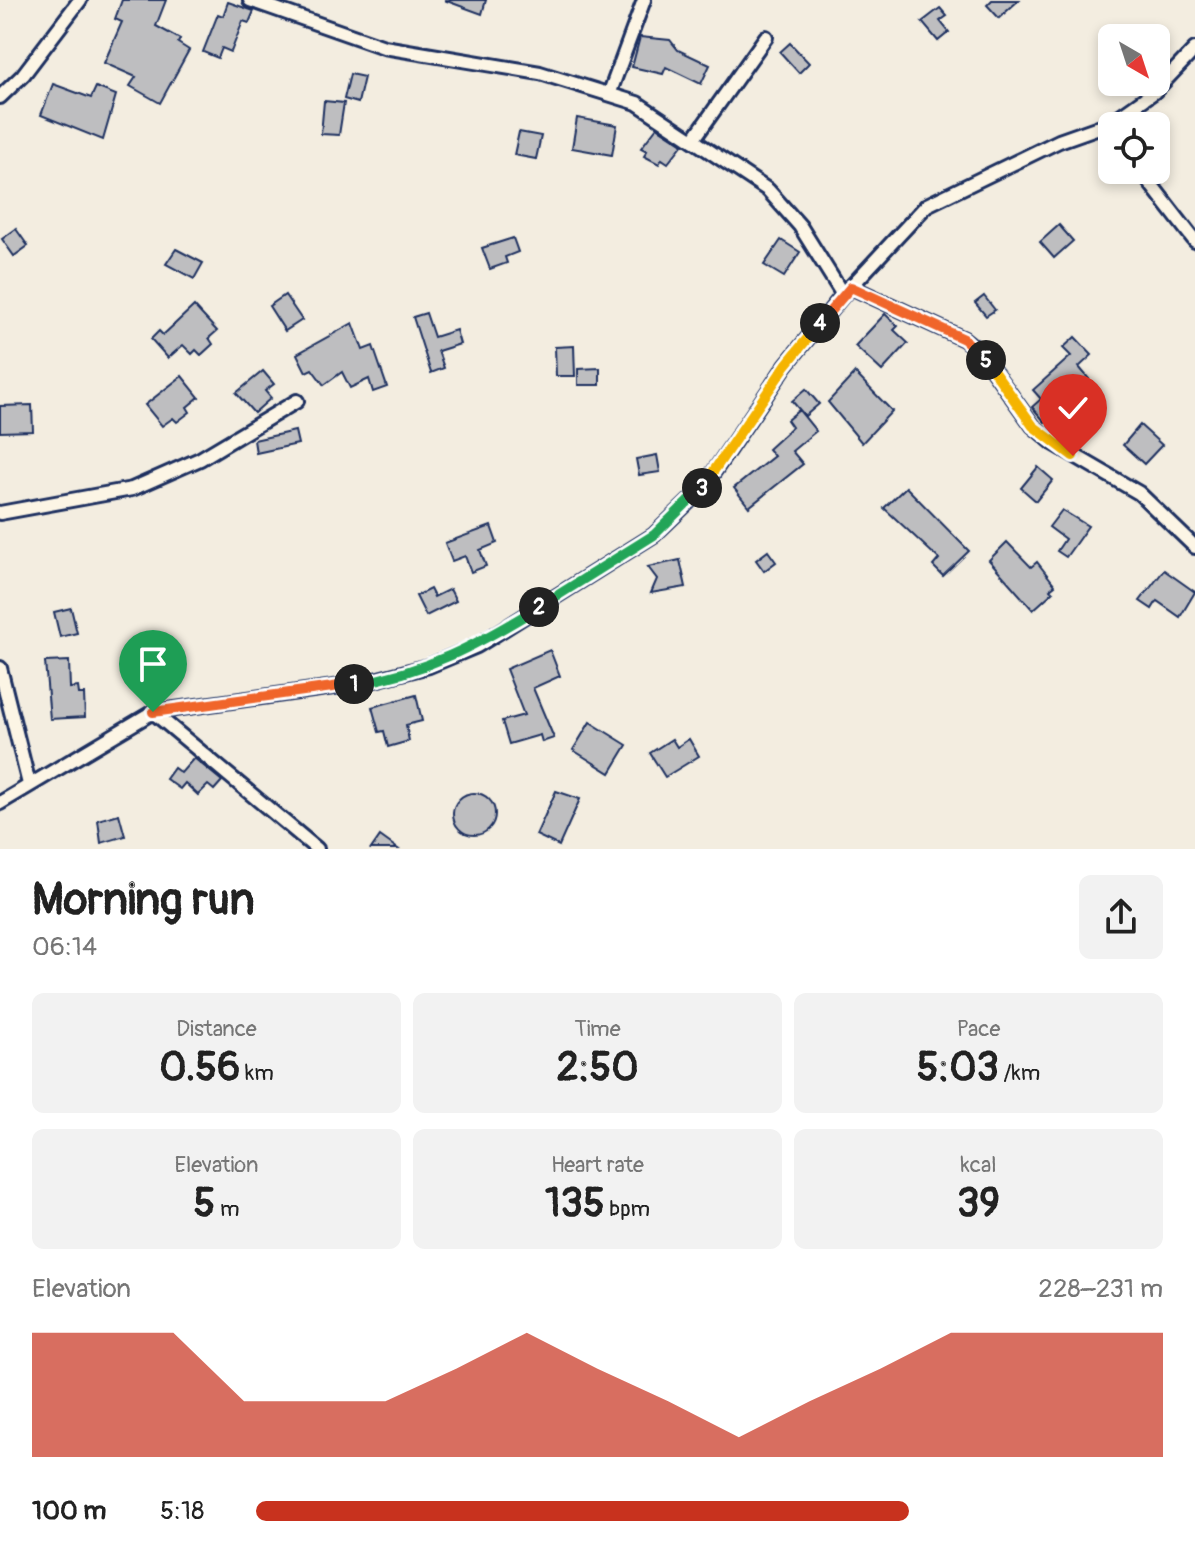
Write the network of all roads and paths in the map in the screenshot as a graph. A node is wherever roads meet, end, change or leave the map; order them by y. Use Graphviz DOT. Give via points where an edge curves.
graph roads {
  1 [pos="80,0"];
  2 [pos="250,0"];
  3 [pos="644,0"];
  4 [pos="272,4"];
  5 [pos="766,37"];
  6 [pos="1195,49"];
  7 [pos="610,92"];
  8 [pos="0,97"];
  9 [pos="1123,112"];
  10 [pos="1098,127"];
  11 [pos="693,140"];
  12 [pos="1151,184"];
  13 [pos="1195,241"];
  14 [pos="847,291"];
  15 [pos="297,401"];
  16 [pos="0,513"];
  17 [pos="1195,547"];
  18 [pos="0,668"];
  19 [pos="153,712"];
  20 [pos="29,784"];
  21 [pos="0,803"];
  22 [pos="317,849"];
  1 -- 8 [label="street"];
  2 -- 4 [label="street"];
  3 -- 7 [label="street"];
  4 -- 7 [label="street" via="384,47 540,73"];
  5 -- 11 [label="street"];
  6 -- 9 [label="street" via="1154,92"];
  7 -- 11 [label="street"];
  10 -- 14 [label="street" via="927,205"];
  11 -- 14 [label="street" via="768,190"];
  12 -- 13 [label="street"];
  14 -- 17 [label="street" via="964,339 980,352 1043,435 1139,493"];
  14 -- 19 [label="street" via="786,365 703,488 678,514 654,535 477,646 429,666 363,683"];
  15 -- 16 [label="street" via="200,459 132,489"];
  18 -- 20 [label="street"];
  19 -- 20 [label="street"];
  19 -- 22 [label="street"];
  20 -- 21 [label="street"];
}
